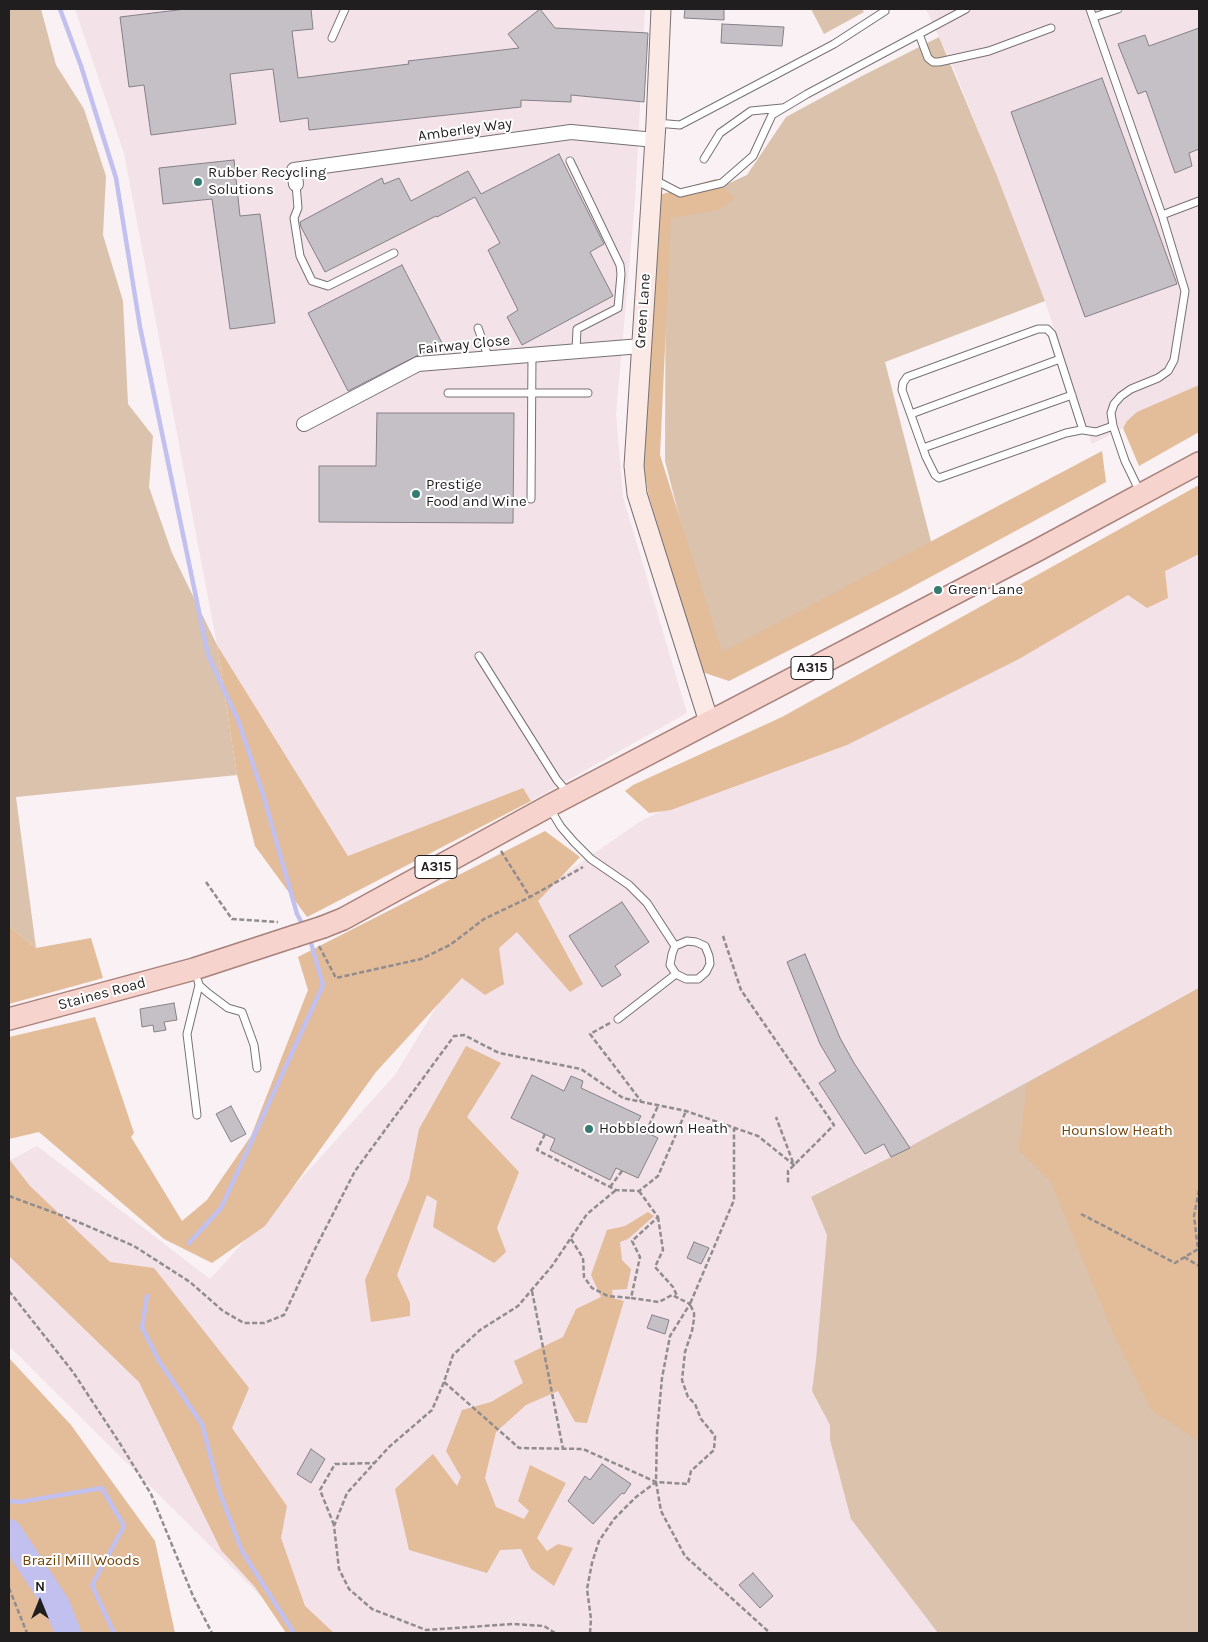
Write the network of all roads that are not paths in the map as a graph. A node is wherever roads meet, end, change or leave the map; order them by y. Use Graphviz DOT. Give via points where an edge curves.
graph roads {
  1 [pos="345,9"];
  2 [pos="661,9"];
  3 [pos="884,9"];
  4 [pos="966,9"];
  5 [pos="1090,9"];
  6 [pos="1118,9"];
  7 [pos="1094,18"];
  8 [pos="1051,28"];
  9 [pos="919,34"];
  10 [pos="332,38"];
  11 [pos="785,108"];
  12 [pos="655,131"];
  13 [pos="704,159"];
  14 [pos="570,161"];
  15 [pos="652,178"];
  16 [pos="296,184"];
  17 [pos="1199,201"];
  18 [pos="1162,215"];
  19 [pos="394,253"];
  20 [pos="478,328"];
  21 [pos="641,346"];
  22 [pos="576,350"];
  23 [pos="532,354"];
  24 [pos="489,359"];
  25 [pos="1060,359"];
  26 [pos="448,393"];
  27 [pos="532,393"];
  28 [pos="588,393"];
  29 [pos="1072,395"];
  30 [pos="911,414"];
  31 [pos="304,424"];
  32 [pos="1113,426"];
  33 [pos="1083,430"];
  34 [pos="923,448"];
  35 [pos="1199,463"];
  36 [pos="1141,495"];
  37 [pos="531,499"];
  38 [pos="479,656"];
  39 [pos="708,722"];
  40 [pos="570,795"];
  41 [pos="549,806"];
  42 [pos="675,946"];
  43 [pos="676,974"];
  44 [pos="197,977"];
  45 [pos="9,1018"];
  46 [pos="618,1019"];
  47 [pos="257,1068"];
  48 [pos="197,1114"];
  1 -- 10 [label="lane"];
  2 -- 12 [label="street, Green Lane"];
  3 -- 12 [label="lane" via="834,44 680,125"];
  4 -- 9 [label="lane"];
  5 -- 7 [label="lane"];
  6 -- 7 [label="lane"];
  7 -- 18 [label="lane"];
  8 -- 9 [label="lane" via="989,50 939,62 928,58"];
  9 -- 11 [label="lane"];
  11 -- 13 [label="lane" via="751,111 720,133"];
  11 -- 15 [label="lane" via="772,115 753,156 722,183 680,193"];
  12 -- 15 [label="street, Green Lane"];
  12 -- 16 [label="street, Amberley Way" via="571,132 294,170"];
  14 -- 22 [label="lane" via="620,265 621,274 618,308 577,329"];
  15 -- 21 [label="street, Green Lane"];
  16 -- 19 [label="lane" via="298,208 294,218 300,256 312,281 328,286"];
  17 -- 18 [label="lane"];
  18 -- 32 [label="lane" via="1185,291 1174,360 1163,375 1121,396 1111,413"];
  20 -- 24 [label="lane"];
  21 -- 22 [label="street, Fairway Close"];
  21 -- 39 [label="street, Green Lane" via="634,466 637,494"];
  22 -- 23 [label="street, Fairway Close"];
  23 -- 24 [label="street, Fairway Close"];
  23 -- 27 [label="lane"];
  24 -- 31 [label="street, Fairway Close" via="418,364"];
  25 -- 29 [label="lane"];
  25 -- 30 [label="lane"];
  25 -- 30 [label="lane" via="1052,334 1047,329 1038,330 907,377 902,390"];
  26 -- 27 [label="lane"];
  27 -- 28 [label="lane"];
  27 -- 37 [label="lane"];
  29 -- 33 [label="lane"];
  29 -- 34 [label="lane"];
  30 -- 34 [label="lane"];
  32 -- 33 [label="lane" via="1096,432"];
  32 -- 36 [label="lane"];
  33 -- 34 [label="lane" via="1066,433 939,478 935,476"];
  35 -- 36 [label="main road, A315"];
  36 -- 39 [label="main road, A315"];
  38 -- 40 [label="lane" via="557,780"];
  39 -- 40 [label="main road, A315"];
  40 -- 41 [label="main road, A315"];
  41 -- 42 [label="lane" via="561,827 591,859 647,903"];
  41 -- 44 [label="main road, A315, bridge" via="320,934 288,929"];
  42 -- 43 [label="lane" via="670,965"];
  42 -- 43 [label="lane" via="687,941 696,942 705,946 710,956 706,972 698,979 686,979"];
  43 -- 46 [label="lane"];
  44 -- 45 [label="main road, Staines Road / A315"];
  44 -- 47 [label="lane" via="228,1008 242,1012 254,1046"];
  44 -- 48 [label="lane" via="186,1034"];
}
